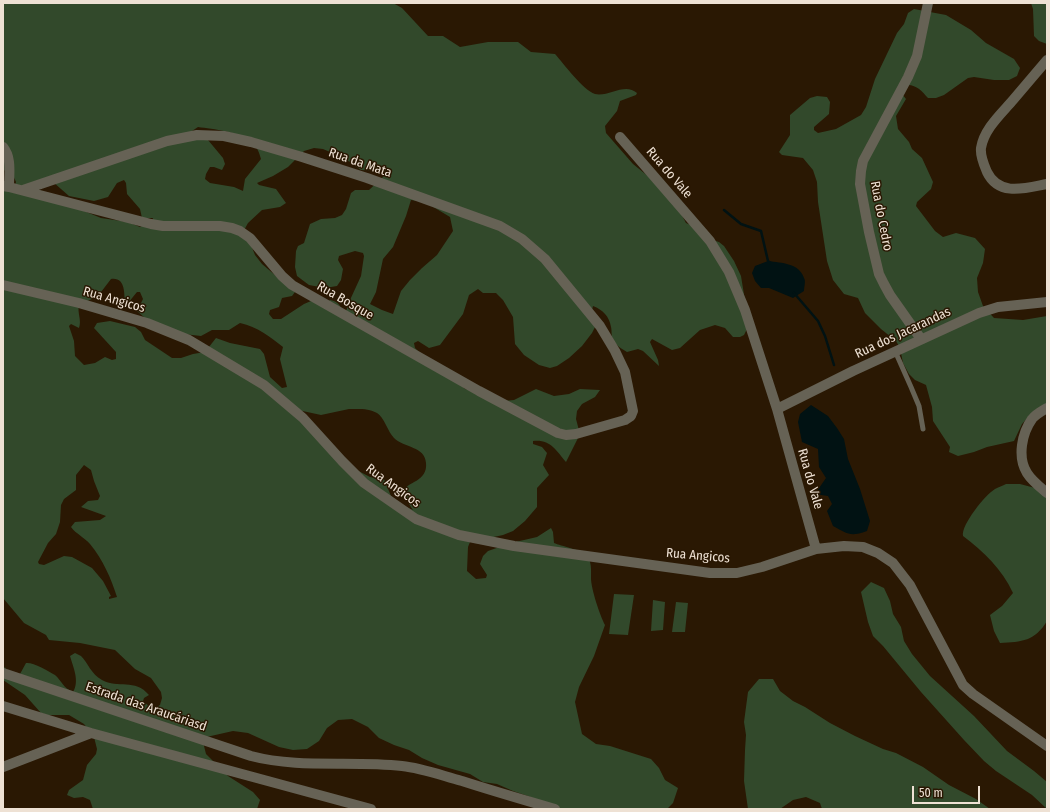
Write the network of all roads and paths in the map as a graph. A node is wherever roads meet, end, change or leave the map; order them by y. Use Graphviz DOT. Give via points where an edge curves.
graph roads {
  1 [pos="928,3"];
  2 [pos="1047,60"];
  3 [pos="620,137"];
  4 [pos="3,147"];
  5 [pos="1047,184"];
  6 [pos="6,186"];
  7 [pos="23,190"];
  8 [pos="3,285"];
  9 [pos="1047,302"];
  10 [pos="921,339"];
  11 [pos="895,351"];
  12 [pos="625,372"];
  13 [pos="1047,408"];
  14 [pos="777,409"];
  15 [pos="923,429"];
  16 [pos="1047,493"];
  17 [pos="816,549"];
  18 [pos="3,673"];
  19 [pos="3,706"];
  20 [pos="91,733"];
  21 [pos="1047,746"];
  22 [pos="3,767"];
  23 [pos="371,809"];
  24 [pos="555,809"];
  1 -- 10 [label="street, Rua do Cedro" via="916,56 908,77 863,161 860,184 879,274 890,295"];
  2 -- 5 [label="street" via="993,124 984,138 981,150 989,176 997,184 1007,189"];
  3 -- 14 [label="street, Rua do Vale" via="710,241 729,272 745,310"];
  4 -- 6 [label="street" via="9,158"];
  6 -- 7 [label="street, Rua Bosque"];
  7 -- 12 [label="street, Rua da Mata" via="167,141 197,135 224,136 302,157 500,226 522,239 545,259 595,320 616,351"];
  7 -- 12 [label="street, Rua Bosque" via="151,224 220,226 240,231 250,238 292,285 558,433 576,434 631,416 633,411"];
  8 -- 17 [label="street, Rua Angicos" via="148,323 189,340 264,385 303,418 364,483 416,519 459,535 514,546 710,572 737,573"];
  9 -- 10 [label="street, Rua dos Jacarandas" via="998,307"];
  10 -- 11 [label="street, Rua dos Jacarandas"];
  11 -- 14 [label="street, Rua dos Jacarandas"];
  11 -- 15 [label="lane" via="919,406"];
  13 -- 16 [label="street" via="1032,419 1022,443 1022,456 1027,473"];
  14 -- 17 [label="street, Rua do Vale"];
  17 -- 21 [label="street" via="863,547 878,552 893,563 910,585 963,685"];
  18 -- 24 [label="street, Estrada das Araucáriasd" via="251,756 281,762 403,766"];
  19 -- 20 [label="street"];
  20 -- 22 [label="street"];
  20 -- 23 [label="street"];
}
